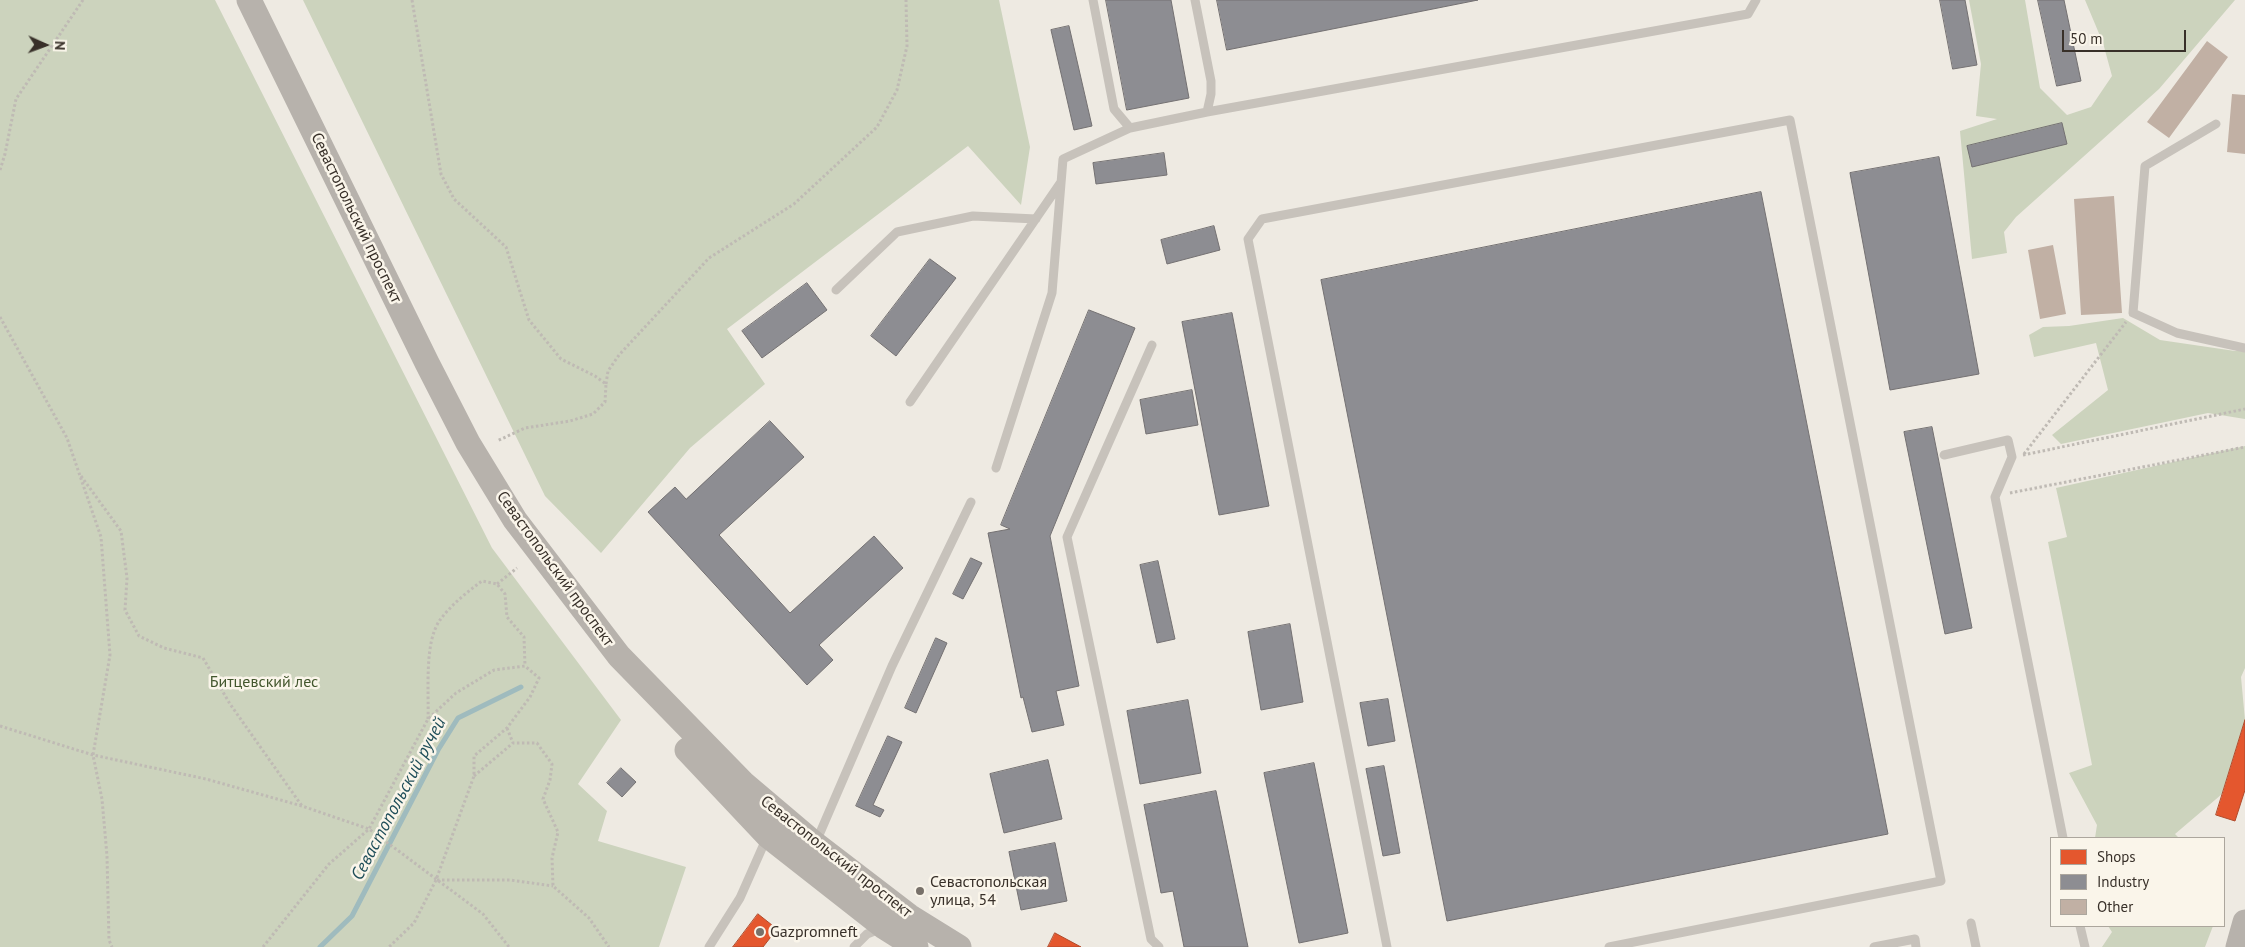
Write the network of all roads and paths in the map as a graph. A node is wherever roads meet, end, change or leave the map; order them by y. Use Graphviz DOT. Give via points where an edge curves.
graph roads {
  1 [pos="83,0"];
  2 [pos="233,0"];
  3 [pos="249,0"];
  4 [pos="412,0"];
  5 [pos="906,0"];
  6 [pos="1093,0"];
  7 [pos="1195,0"];
  8 [pos="1756,0"];
  9 [pos="1207,112"];
  10 [pos="2216,124"];
  11 [pos="1130,128"];
  12 [pos="0,170"];
  13 [pos="1062,181"];
  14 [pos="1036,219"];
  15 [pos="836,290"];
  16 [pos="2133,313"];
  17 [pos="0,317"];
  18 [pos="1152,345"];
  19 [pos="2245,348"];
  20 [pos="606,384"];
  21 [pos="910,402"];
  22 [pos="2245,409"];
  23 [pos="498,441"];
  24 [pos="2245,447"];
  25 [pos="1944,455"];
  26 [pos="2024,455"];
  27 [pos="2012,457"];
  28 [pos="996,468"];
  29 [pos="78,472"];
  30 [pos="1995,496"];
  31 [pos="972,502"];
  32 [pos="517,568"];
  33 [pos="497,584"];
  34 [pos="525,666"];
  35 [pos="428,719"];
  36 [pos="0,726"];
  37 [pos="507,728"];
  38 [pos="513,743"];
  39 [pos="93,755"];
  40 [pos="474,776"];
  41 [pos="302,806"];
  42 [pos="369,829"];
  43 [pos="768,836"];
  44 [pos="2063,837"];
  45 [pos="815,844"];
  46 [pos="436,880"];
  47 [pos="553,886"];
  48 [pos="2245,922"];
  49 [pos="1971,923"];
  50 [pos="884,926"];
  51 [pos="2080,927"];
  52 [pos="112,947"];
  53 [pos="263,947"];
  54 [pos="389,947"];
  55 [pos="509,947"];
  56 [pos="609,947"];
  57 [pos="708,947"];
  58 [pos="854,947"];
  59 [pos="916,947"];
  60 [pos="960,947"];
  61 [pos="1159,947"];
  62 [pos="1387,947"];
  63 [pos="1608,947"];
  64 [pos="1874,947"];
  65 [pos="1916,947"];
  66 [pos="1976,947"];
  67 [pos="2085,947"];
  68 [pos="2238,947"];
  1 -- 12 [label="path" via="16,99"];
  2 -- 43 [label="main road, Севастопольский проспект" via="459,454 503,528 607,666"];
  3 -- 45 [label="main road, Севастопольский проспект" via="431,371 468,443 515,520 619,656 743,782"];
  4 -- 20 [label="path" via="441,174 454,199 506,247 529,320 561,359"];
  5 -- 20 [label="path" via="907,46 897,90 876,127 794,204 709,258 619,355 608,371"];
  6 -- 11 [label="lane" via="1114,109"];
  7 -- 9 [label="lane" via="1211,81"];
  8 -- 9 [label="lane" via="1748,14"];
  9 -- 11 [label="lane"];
  10 -- 16 [label="lane" via="2145,166"];
  11 -- 13 [label="lane" via="1064,159"];
  13 -- 14 [label="lane"];
  13 -- 28 [label="lane" via="1052,293"];
  14 -- 15 [label="lane" via="973,216 897,232"];
  14 -- 21 [label="lane"];
  16 -- 19 [label="lane" via="2177,333"];
  16 -- 26 [label="path"];
  17 -- 29 [label="path" via="67,438"];
  18 -- 61 [label="lane" via="1068,537 1151,940"];
  20 -- 23 [label="path" via="605,402 593,414 524,428"];
  22 -- 26 [label="path"];
  24 -- 30 [label="path"];
  25 -- 27 [label="lane" via="2008,440"];
  26 -- 27 [label="path"];
  27 -- 30 [label="lane"];
  29 -- 39 [label="path" via="100,537 110,655"];
  29 -- 41 [label="path" via="121,531 127,578 124,610 139,636 164,648 204,658 230,704"];
  30 -- 44 [label="lane"];
  31 -- 45 [label="lane" via="892,666"];
  32 -- 33 [label="path"];
  33 -- 34 [label="path" via="505,594 507,617 524,637"];
  33 -- 35 [label="path" via="482,581 439,621 430,646"];
  34 -- 35 [label="path" via="494,670 456,693"];
  34 -- 37 [label="path" via="539,678 530,697"];
  35 -- 42 [label="path"];
  36 -- 39 [label="path"];
  37 -- 38 [label="path"];
  37 -- 40 [label="path" via="474,756"];
  38 -- 40 [label="path"];
  38 -- 47 [label="path" via="537,743 552,764 543,799 558,832 552,858"];
  39 -- 41 [label="path" via="206,779"];
  39 -- 52 [label="path" via="102,800 109,940"];
  40 -- 46 [label="path"];
  41 -- 42 [label="path"];
  42 -- 46 [label="path"];
  42 -- 53 [label="path" via="329,864"];
  43 -- 50 [label="main road, Севастопольский проспект"];
  43 -- 57 [label="lane" via="740,898"];
  45 -- 60 [label="main road, Севастопольский проспект" via="909,916"];
  46 -- 47 [label="path" via="510,880"];
  46 -- 54 [label="path" via="414,923"];
  46 -- 55 [label="path" via="483,914"];
  47 -- 56 [label="path" via="588,918"];
  48 -- 68 [label="main road"];
  49 -- 66 [label="lane"];
  50 -- 58 [label="lane" via="868,934"];
  50 -- 59 [label="main road, Севастопольский проспект"];
  51 -- 67 [label="lane"];
  62 -- 63 [label="lane" via="1248,239 1262,219 1790,120 1941,881"];
  64 -- 65 [label="lane" via="1914,939"];
}
